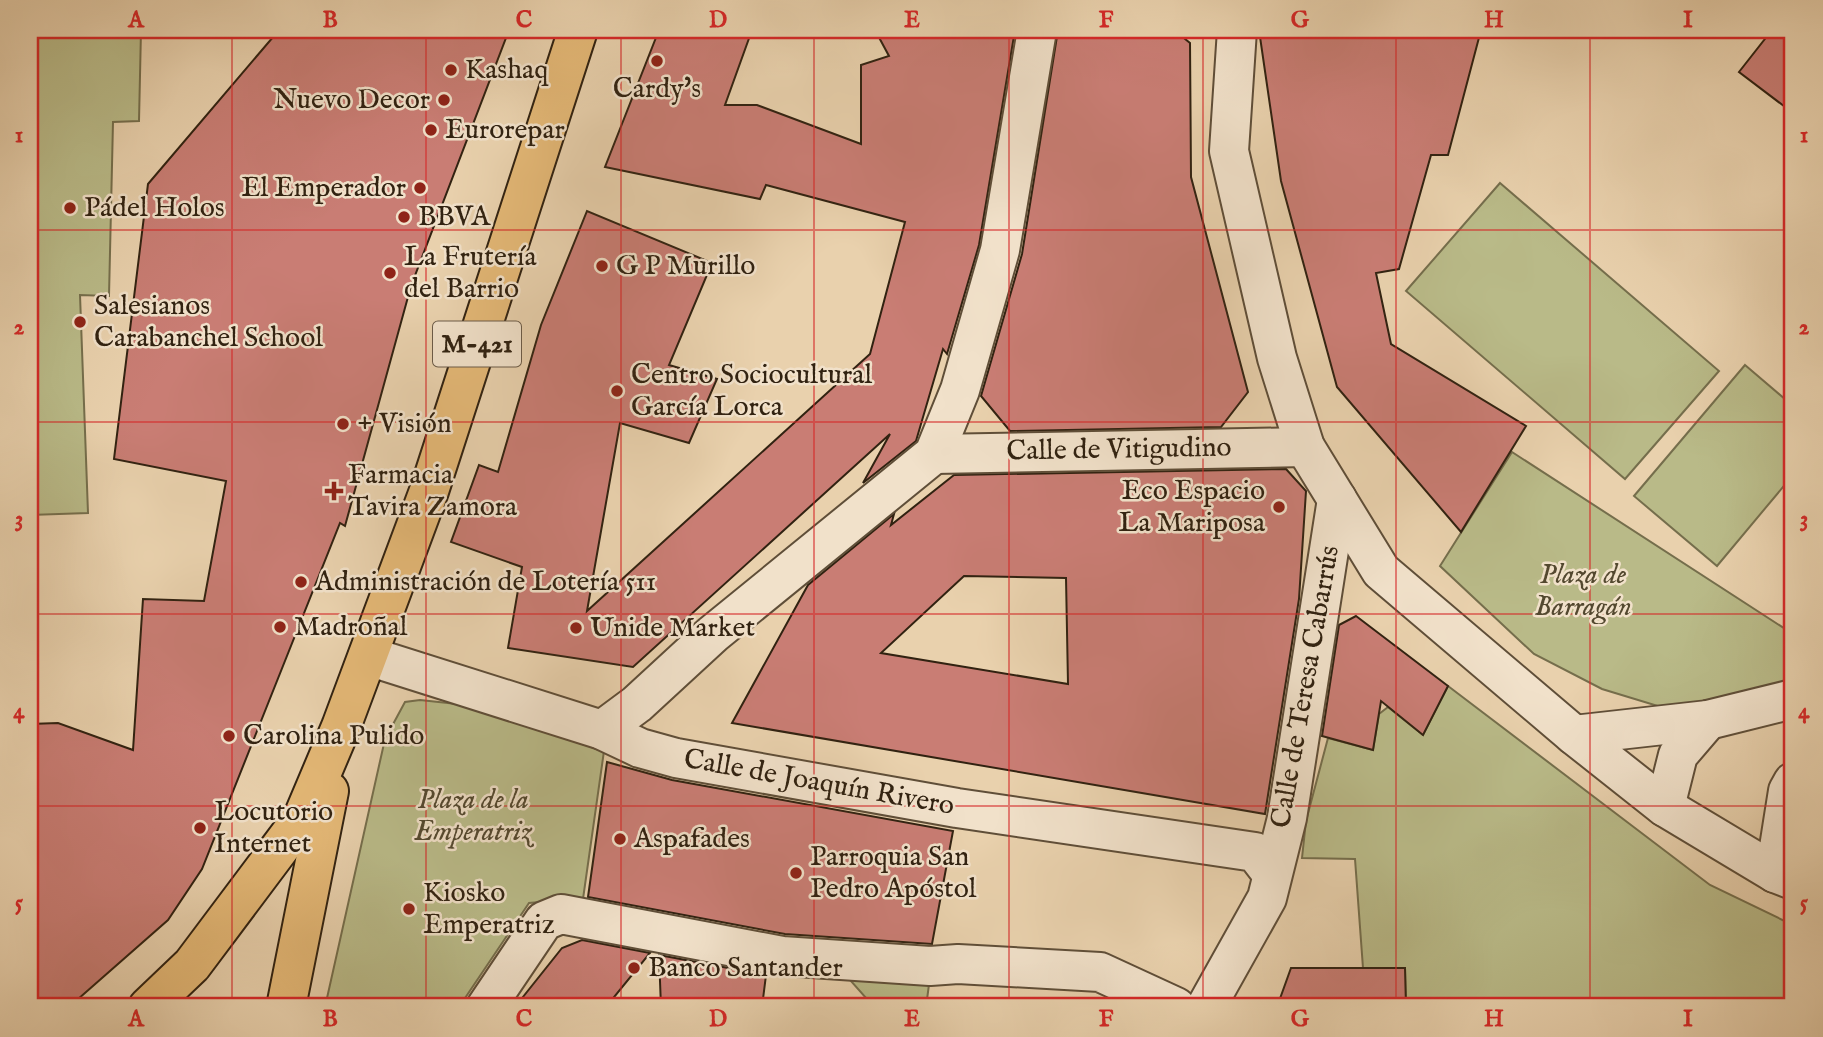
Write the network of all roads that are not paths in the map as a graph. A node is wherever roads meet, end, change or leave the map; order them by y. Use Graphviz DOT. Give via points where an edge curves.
graph roads {
  1 [pos="578,30"];
  2 [pos="1037,30"];
  3 [pos="1237,30"];
  4 [pos="1305,447"];
  5 [pos="934,454"];
  6 [pos="1337,499"];
  7 [pos="368,656"];
  8 [pos="1793,699"];
  9 [pos="1708,720"];
  10 [pos="341,727"];
  11 [pos="602,730"];
  12 [pos="1574,736"];
  13 [pos="1793,782"];
  14 [pos="1665,807"];
  15 [pos="1272,874"];
  16 [pos="1784,877"];
  17 [pos="148,1007"];
  18 [pos="286,1007"];
  19 [pos="486,1007"];
  20 [pos="1176,1007"];
  21 [pos="1206,1007"];
  1 -- 7 [label="main road, M-421" via="429,491"];
  2 -- 5 [label="street" via="1000,250 960,390"];
  3 -- 4 [label="street" via="1228,152 1277,358"];
  4 -- 5 [label="street, Calle de Vitigudino"];
  4 -- 6 [label="street"];
  5 -- 11 [label="street"];
  6 -- 12 [label="street" via="1381,571"];
  6 -- 15 [label="street, Calle de Teresa Cabarrús" via="1287,818"];
  7 -- 10 [label="main road, M-421"];
  7 -- 11 [label="street, Calle de Joaquín Rivero"];
  8 -- 9 [label="street"];
  9 -- 12 [label="street"];
  9 -- 14 [label="street" via="1678,755"];
  10 -- 17 [label="main road" via="303,817 192,965"];
  10 -- 18 [label="main road, M-421"];
  11 -- 15 [label="street, Calle de Joaquín Rivero" via="676,758 957,808 1255,852"];
  12 -- 14 [label="street"];
  13 -- 16 [label="street" via="1788,791"];
  14 -- 16 [label="street"];
  15 -- 21 [label="street, Calle de Teresa Cabarrús" via="1267,898"];
  19 -- 20 [label="street" via="544,921 561,914 782,956 1100,972"];
}
